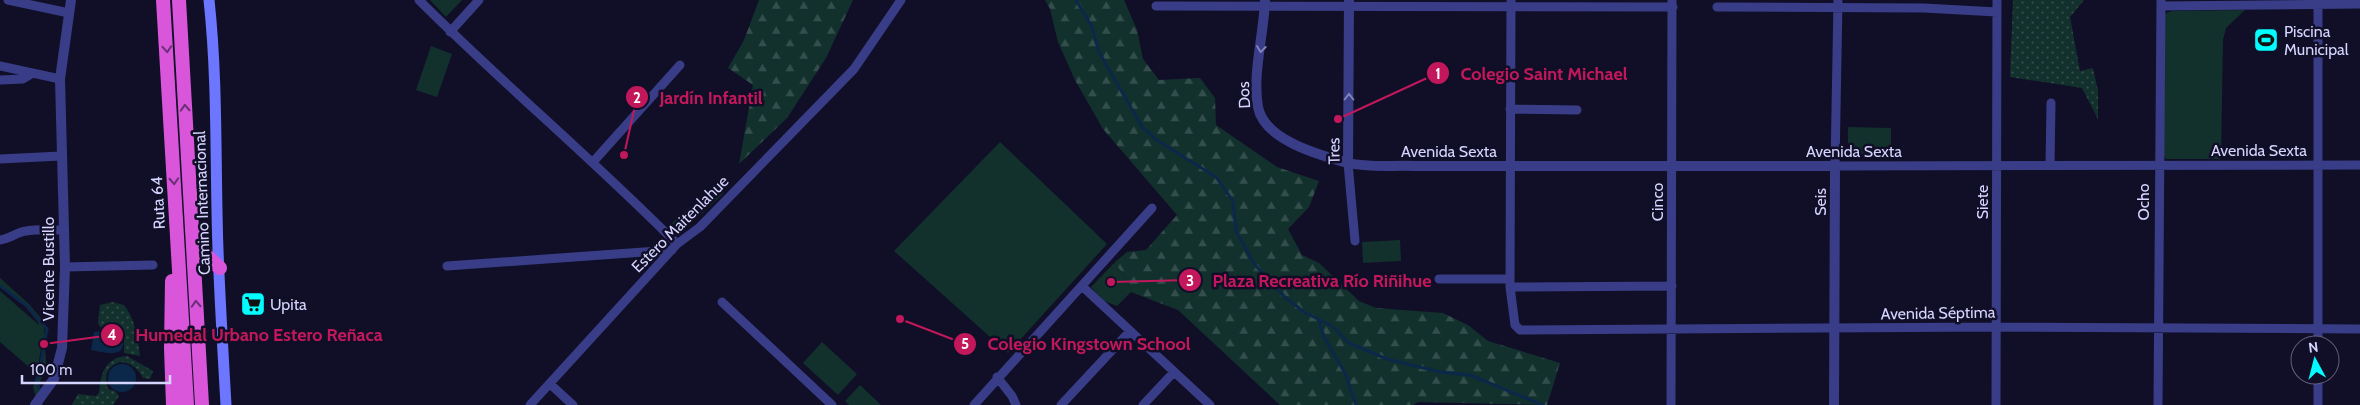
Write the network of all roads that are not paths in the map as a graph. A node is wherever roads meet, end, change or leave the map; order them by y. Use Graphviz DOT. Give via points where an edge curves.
graph roads {
  1 [pos="8,0"];
  2 [pos="72,0"];
  3 [pos="163,0"];
  4 [pos="179,0"];
  5 [pos="209,0"];
  6 [pos="419,0"];
  7 [pos="479,0"];
  8 [pos="901,0"];
  9 [pos="1997,0"];
  10 [pos="2318,1"];
  11 [pos="1265,3"];
  12 [pos="1349,3"];
  13 [pos="1511,3"];
  14 [pos="1672,3"];
  15 [pos="1838,3"];
  16 [pos="2161,3"];
  17 [pos="2360,4"];
  18 [pos="1156,6"];
  19 [pos="1716,6"];
  20 [pos="1997,12"];
  21 [pos="69,13"];
  22 [pos="450,32"];
  23 [pos="680,65"];
  24 [pos="0,66"];
  25 [pos="33,74"];
  26 [pos="60,78"];
  27 [pos="0,80"];
  28 [pos="2051,103"];
  29 [pos="1510,108"];
  30 [pos="1577,110"];
  31 [pos="61,156"];
  32 [pos="0,159"];
  33 [pos="593,162"];
  34 [pos="1348,163"];
  35 [pos="2158,164"];
  36 [pos="1672,165"];
  37 [pos="2318,165"];
  38 [pos="1510,166"];
  39 [pos="1834,166"];
  40 [pos="1997,166"];
  41 [pos="2050,166"];
  42 [pos="2360,166"];
  43 [pos="1152,208"];
  44 [pos="176,218"];
  45 [pos="192,226"];
  46 [pos="63,230"];
  47 [pos="0,240"];
  48 [pos="1355,241"];
  49 [pos="675,247"];
  50 [pos="152,265"];
  51 [pos="447,266"];
  52 [pos="65,267"];
  53 [pos="220,268"];
  54 [pos="1439,279"];
  55 [pos="1510,283"];
  56 [pos="1672,286"];
  57 [pos="1083,287"];
  58 [pos="722,302"];
  59 [pos="1996,327"];
  60 [pos="2158,328"];
  61 [pos="2318,328"];
  62 [pos="1672,329"];
  63 [pos="1834,329"];
  64 [pos="2360,329"];
  65 [pos="1130,331"];
  66 [pos="2318,335"];
  67 [pos="1174,372"];
  68 [pos="997,377"];
  69 [pos="550,384"];
  70 [pos="2318,385"];
  71 [pos="37,404"];
  72 [pos="173,405"];
  73 [pos="187,405"];
  74 [pos="202,405"];
  75 [pos="226,405"];
  76 [pos="530,405"];
  77 [pos="572,405"];
  78 [pos="832,405"];
  79 [pos="974,405"];
  80 [pos="1016,405"];
  81 [pos="1061,405"];
  82 [pos="1143,405"];
  83 [pos="1210,405"];
  84 [pos="1671,405"];
  85 [pos="1834,405"];
  86 [pos="1996,405"];
  87 [pos="2158,405"];
  88 [pos="2318,405"];
  1 -- 21 [label="street"];
  2 -- 21 [label="street, Vicente Bustillo"];
  3 -- 44 [label="highway, Ruta 64, one-way"];
  45 -- 4 [label="highway, Ruta 64, one-way"];
  5 -- 53 [label="main road, Camino Internacional"];
  6 -- 22 [label="street"];
  7 -- 22 [label="street"];
  8 -- 49 [label="street, Estero Maitenlahue" via="854,69 700,227"];
  9 -- 20 [label="street, Siete"];
  10 -- 16 [label="street"];
  10 -- 17 [label="street"];
  10 -- 37 [label="street"];
  11 -- 12 [label="street"];
  11 -- 18 [label="street"];
  11 -- 34 [label="street, Dos, one-way" via="1257,82 1258,109 1263,121 1279,136"];
  12 -- 13 [label="street"];
  34 -- 12 [label="street, Tres, one-way"];
  13 -- 14 [label="street"];
  13 -- 29 [label="street"];
  14 -- 36 [label="street, Cinco"];
  15 -- 19 [label="street"];
  15 -- 20 [label="street"];
  15 -- 39 [label="street, Seis"];
  16 -- 35 [label="street, Ocho"];
  20 -- 40 [label="street, Siete"];
  21 -- 26 [label="street, Vicente Bustillo"];
  22 -- 33 [label="street"];
  23 -- 33 [label="street"];
  24 -- 25 [label="street"];
  25 -- 26 [label="street"];
  25 -- 27 [label="street"];
  26 -- 31 [label="street, Vicente Bustillo"];
  28 -- 41 [label="street"];
  29 -- 30 [label="street"];
  29 -- 38 [label="street"];
  31 -- 32 [label="street"];
  31 -- 46 [label="street, Vicente Bustillo"];
  33 -- 49 [label="street"];
  34 -- 38 [label="street, Avenida Sexta"];
  34 -- 48 [label="street, Tres"];
  35 -- 37 [label="street, Avenida Sexta"];
  35 -- 41 [label="street, Avenida Sexta"];
  35 -- 60 [label="street, Ocho"];
  36 -- 38 [label="street, Avenida Sexta"];
  36 -- 39 [label="street, Avenida Sexta"];
  36 -- 56 [label="street, Cinco"];
  37 -- 42 [label="street, Avenida Sexta"];
  37 -- 61 [label="street"];
  38 -- 55 [label="street"];
  39 -- 40 [label="street, Avenida Sexta"];
  39 -- 63 [label="street, Seis"];
  40 -- 41 [label="street, Avenida Sexta"];
  40 -- 59 [label="street, Siete"];
  43 -- 57 [label="street"];
  44 -- 72 [label="highway" via="171,287"];
  44 -- 73 [label="highway, Ruta 64"];
  45 -- 53 [label="highway" via="207,256"];
  74 -- 45 [label="highway, Ruta 64, one-way"];
  46 -- 47 [label="street" via="26,231"];
  46 -- 52 [label="street, Vicente Bustillo"];
  49 -- 51 [label="street"];
  49 -- 69 [label="street, Estero Maitenlahue"];
  50 -- 52 [label="street"];
  52 -- 71 [label="street, Vicente Bustillo" via="62,348 54,379"];
  53 -- 75 [label="main road, Camino Internacional"];
  54 -- 55 [label="street"];
  55 -- 56 [label="street"];
  55 -- 62 [label="street, Avenida Séptima" via="1517,328 1523,331"];
  56 -- 62 [label="street, Cinco"];
  57 -- 65 [label="street"];
  57 -- 68 [label="street"];
  58 -- 78 [label="street"];
  59 -- 60 [label="street, Avenida Séptima"];
  59 -- 63 [label="street, Avenida Séptima"];
  59 -- 86 [label="street, Siete"];
  60 -- 61 [label="street, Avenida Séptima"];
  60 -- 87 [label="street, Ocho"];
  61 -- 64 [label="street, Avenida Séptima"];
  61 -- 66 [label="street"];
  62 -- 63 [label="street, Avenida Séptima"];
  62 -- 84 [label="street, Cinco"];
  63 -- 85 [label="street, Seis"];
  65 -- 67 [label="street"];
  65 -- 81 [label="street"];
  67 -- 82 [label="street"];
  67 -- 83 [label="street"];
  68 -- 79 [label="street"];
  68 -- 80 [label="street"];
  69 -- 76 [label="street, Estero Maitenlahue"];
  69 -- 77 [label="street"];
  70 -- 88 [label="street"];
}
